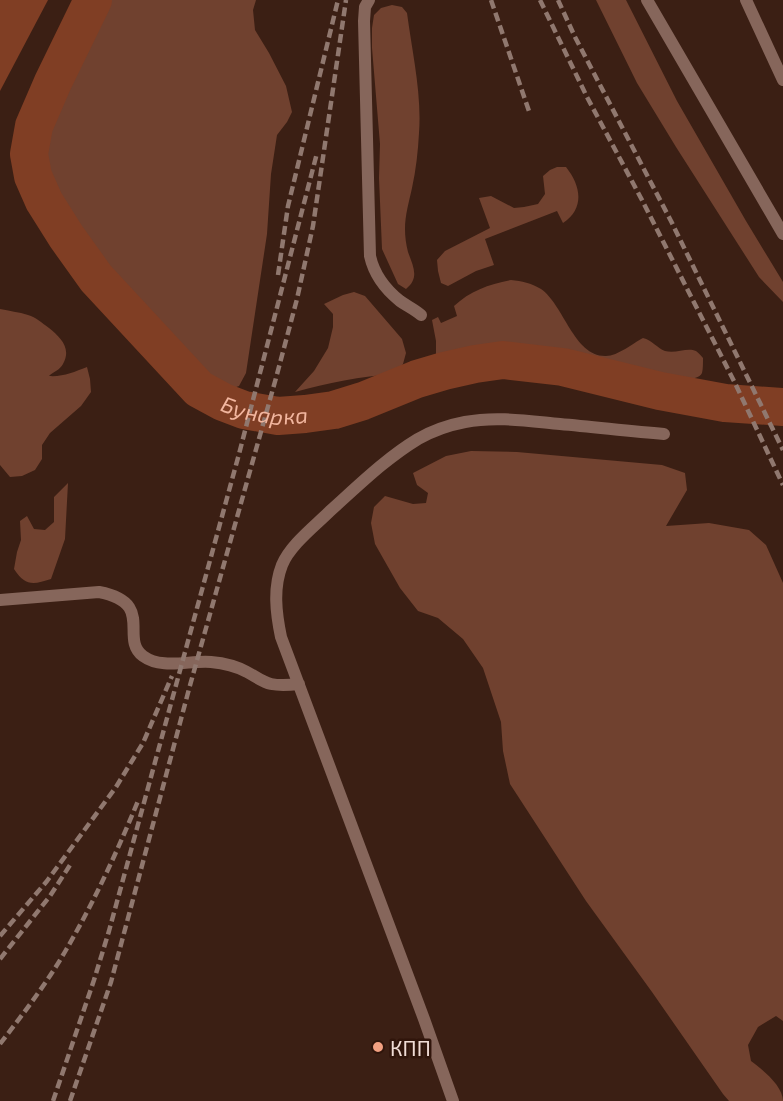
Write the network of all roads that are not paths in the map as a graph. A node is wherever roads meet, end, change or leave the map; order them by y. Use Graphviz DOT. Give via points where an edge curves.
graph roads {
  1 [pos="369,0"];
  2 [pos="647,0"];
  3 [pos="746,0"];
  4 [pos="783,80"];
  5 [pos="783,234"];
  6 [pos="421,315"];
  7 [pos="664,434"];
  8 [pos="0,600"];
  9 [pos="299,684"];
  10 [pos="453,1101"];
  1 -- 6 [label="street" via="364,21 370,256 373,269 392,293"];
  2 -- 5 [label="street"];
  3 -- 4 [label="street"];
  7 -- 9 [label="street" via="491,418 443,428 400,450 306,533 282,564 277,582 278,618"];
  8 -- 9 [label="street" via="109,594 129,607 137,648 148,659 170,664 223,664 271,684"];
  9 -- 10 [label="street"];
}
